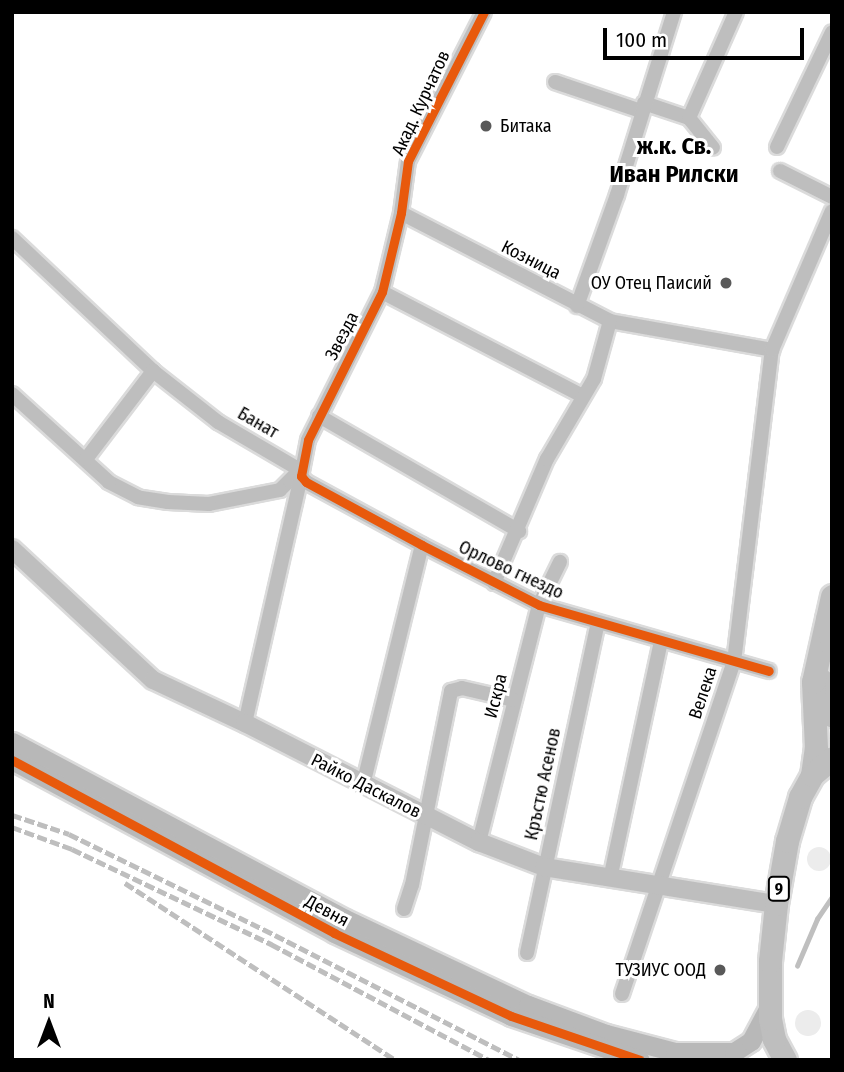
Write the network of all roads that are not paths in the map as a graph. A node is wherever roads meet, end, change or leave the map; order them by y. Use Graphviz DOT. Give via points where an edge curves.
graph roads {
  1 [pos="485,12"];
  2 [pos="674,12"];
  3 [pos="736,12"];
  4 [pos="832,32"];
  5 [pos="555,82"];
  6 [pos="642,107"];
  7 [pos="689,118"];
  8 [pos="777,147"];
  9 [pos="713,148"];
  10 [pos="780,171"];
  11 [pos="832,197"];
  12 [pos="832,211"];
  13 [pos="401,213"];
  14 [pos="12,238"];
  15 [pos="382,292"];
  16 [pos="577,306"];
  17 [pos="610,321"];
  18 [pos="772,349"];
  19 [pos="153,371"];
  20 [pos="12,394"];
  21 [pos="583,396"];
  22 [pos="319,416"];
  23 [pos="86,459"];
  24 [pos="301,473"];
  25 [pos="519,531"];
  26 [pos="422,545"];
  27 [pos="12,549"];
  28 [pos="560,562"];
  29 [pos="494,583"];
  30 [pos="832,596"];
  31 [pos="539,605"];
  32 [pos="827,619"];
  33 [pos="598,623"];
  34 [pos="661,642"];
  35 [pos="832,645"];
  36 [pos="734,662"];
  37 [pos="817,663"];
  38 [pos="769,671"];
  39 [pos="514,700"];
  40 [pos="832,715"];
  41 [pos="245,723"];
  42 [pos="12,742"];
  43 [pos="832,758"];
  44 [pos="12,760"];
  45 [pos="812,775"];
  46 [pos="363,785"];
  47 [pos="425,816"];
  48 [pos="479,842"];
  49 [pos="544,867"];
  50 [pos="610,879"];
  51 [pos="660,886"];
  52 [pos="776,904"];
  53 [pos="404,909"];
  54 [pos="527,953"];
  55 [pos="622,994"];
  56 [pos="769,1007"];
  57 [pos="640,1060"];
  58 [pos="785,1060"];
  1 -- 13 [label="street, Акад. Курчатов" via="408,161"];
  2 -- 6 [label="street"];
  3 -- 7 [label="street"];
  4 -- 8 [label="street"];
  5 -- 6 [label="street"];
  6 -- 7 [label="street"];
  6 -- 16 [label="street" via="617,195"];
  7 -- 9 [label="street"];
  10 -- 11 [label="street"];
  12 -- 18 [label="street, Велека"];
  13 -- 15 [label="street, Звезда"];
  13 -- 16 [label="street, Козница"];
  14 -- 19 [label="street, Банат"];
  15 -- 21 [label="street"];
  15 -- 22 [label="street, Звезда"];
  16 -- 17 [label="street, Козница"];
  17 -- 18 [label="street, Козница"];
  17 -- 21 [label="street" via="594,379"];
  18 -- 36 [label="street, Велека"];
  19 -- 23 [label="street"];
  19 -- 24 [label="street, Банат" via="218,422"];
  20 -- 23 [label="street"];
  21 -- 25 [label="street" via="547,459"];
  22 -- 24 [label="street, Звезда"];
  22 -- 25 [label="street"];
  23 -- 24 [label="street" via="109,482 138,497 168,502 209,504 268,493"];
  24 -- 26 [label="street, Орлово гнездо" via="306,482"];
  24 -- 41 [label="street, Звезда"];
  25 -- 29 [label="street"];
  26 -- 29 [label="street, Орлово гнездо"];
  26 -- 46 [label="street"];
  27 -- 41 [label="street, Райко Даскалов" via="153,680"];
  28 -- 31 [label="street, Искра"];
  29 -- 31 [label="street, Орлово гнездо"];
  30 -- 32 [label="main road, 9"];
  31 -- 33 [label="street, Орлово гнездо"];
  31 -- 39 [label="street, Искра"];
  32 -- 35 [label="main road"];
  32 -- 37 [label="main road, 9"];
  33 -- 34 [label="street, Орлово гнездо"];
  33 -- 49 [label="street, Кръстю Асенов"];
  34 -- 36 [label="street, Орлово гнездо"];
  34 -- 50 [label="street"];
  36 -- 38 [label="street, Орлово гнездо"];
  36 -- 51 [label="street, Велека"];
  37 -- 40 [label="main road, 9"];
  37 -- 45 [label="main road, 9"];
  39 -- 47 [label="street" via="462,688 451,691"];
  39 -- 48 [label="street, Искра"];
  41 -- 46 [label="street, Райко Даскалов"];
  42 -- 56 [label="main road, Девня" via="345,919 528,1005 587,1027 668,1050 722,1054 751,1041"];
  43 -- 45 [label="main road, 9"];
  44 -- 57 [label="main road, Девня" via="358,944 510,1016"];
  45 -- 52 [label="main road, 9" via="793,818"];
  46 -- 47 [label="street, Райко Даскалов"];
  47 -- 48 [label="street, Райко Даскалов"];
  47 -- 53 [label="street"];
  48 -- 49 [label="street, Райко Даскалов"];
  49 -- 50 [label="street, Райко Даскалов"];
  49 -- 54 [label="street, Кръстю Асенов"];
  50 -- 51 [label="street, Райко Даскалов"];
  51 -- 52 [label="street, Райко Даскалов"];
  51 -- 55 [label="street, Велека"];
  52 -- 56 [label="main road, 9"];
  56 -- 58 [label="main road, 9" via="774,1039"];
}
